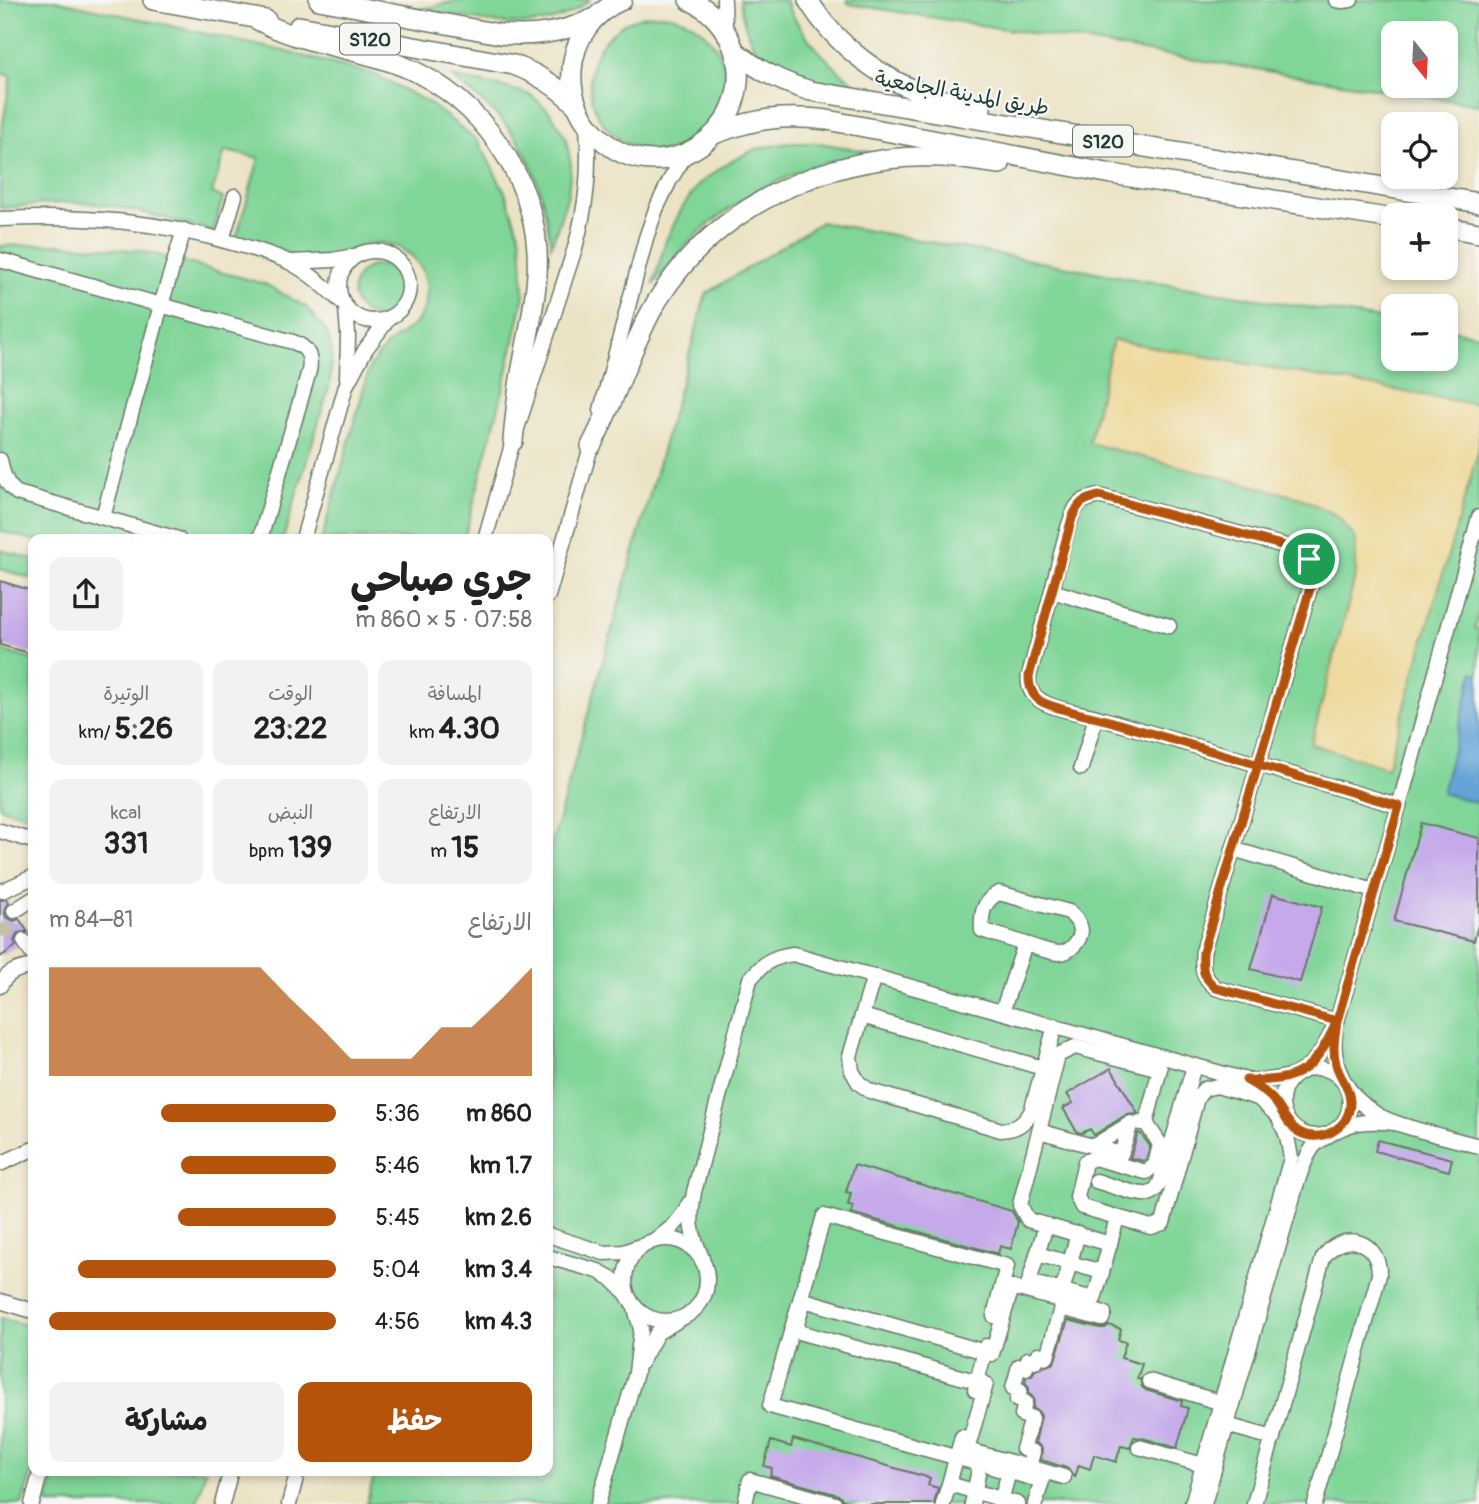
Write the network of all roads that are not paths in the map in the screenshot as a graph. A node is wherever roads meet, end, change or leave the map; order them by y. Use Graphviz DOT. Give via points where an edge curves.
graph roads {
  1 [pos="153,0"];
  2 [pos="319,0"];
  3 [pos="689,0"];
  4 [pos="724,0"];
  5 [pos="808,0"];
  6 [pos="1336,0"];
  7 [pos="1350,0"];
  8 [pos="617,1"];
  9 [pos="254,18"];
  10 [pos="593,19"];
  11 [pos="725,29"];
  12 [pos="736,52"];
  13 [pos="576,105"];
  14 [pos="587,126"];
  15 [pos="716,133"];
  16 [pos="1087,138"];
  17 [pos="686,154"];
  18 [pos="1075,167"];
  19 [pos="234,196"];
  20 [pos="1479,203"];
  21 [pos="1381,217"];
  22 [pos="0,219"];
  23 [pos="1458,229"];
  24 [pos="184,230"];
  25 [pos="1479,233"];
  26 [pos="222,240"];
  27 [pos="355,256"];
  28 [pos="0,260"];
  29 [pos="290,262"];
  30 [pos="162,305"];
  31 [pos="344,305"];
  32 [pos="389,318"];
  33 [pos="346,386"];
  34 [pos="513,441"];
  35 [pos="591,446"];
  36 [pos="0,460"];
  37 [pos="103,517"];
  38 [pos="1479,517"];
  39 [pos="161,534"];
  40 [pos="261,534"];
  41 [pos="304,534"];
  42 [pos="486,534"];
  43 [pos="553,579"];
  44 [pos="1052,591"];
  45 [pos="1168,626"];
  46 [pos="1096,717"];
  47 [pos="1257,765"];
  48 [pos="1081,768"];
  49 [pos="1399,806"];
  50 [pos="0,831"];
  51 [pos="28,839"];
  52 [pos="1233,849"];
  53 [pos="28,879"];
  54 [pos="2,891"];
  55 [pos="1374,891"];
  56 [pos="28,902"];
  57 [pos="14,911"];
  58 [pos="24,941"];
  59 [pos="1025,944"];
  60 [pos="28,947"];
  61 [pos="28,968"];
  62 [pos="874,976"];
  63 [pos="0,986"];
  64 [pos="1002,1012"];
  65 [pos="862,1016"];
  66 [pos="1337,1021"];
  67 [pos="1055,1026"];
  68 [pos="1194,1066"];
  69 [pos="1043,1068"];
  70 [pos="1298,1073"];
  71 [pos="1246,1080"];
  72 [pos="1344,1083"];
  73 [pos="1287,1119"];
  74 [pos="1131,1123"];
  75 [pos="1146,1123"];
  76 [pos="1395,1123"];
  77 [pos="1039,1130"];
  78 [pos="1334,1132"];
  79 [pos="1094,1146"];
  80 [pos="1479,1146"];
  81 [pos="28,1151"];
  82 [pos="0,1164"];
  83 [pos="1096,1181"];
  84 [pos="1297,1183"];
  85 [pos="694,1192"];
  86 [pos="1117,1218"];
  87 [pos="1046,1225"];
  88 [pos="1078,1233"];
  89 [pos="553,1238"];
  90 [pos="651,1241"];
  91 [pos="1111,1244"];
  92 [pos="1037,1254"];
  93 [pos="553,1258"];
  94 [pos="702,1258"];
  95 [pos="1070,1263"];
  96 [pos="1102,1272"];
  97 [pos="1062,1291"];
  98 [pos="0,1298"];
  99 [pos="631,1300"];
  100 [pos="28,1309"];
  101 [pos="683,1318"];
  102 [pos="985,1352"];
  103 [pos="636,1373"];
  104 [pos="977,1381"];
  105 [pos="1149,1381"];
  106 [pos="1222,1403"];
  107 [pos="1226,1425"];
  108 [pos="1273,1438"];
  109 [pos="1139,1447"];
  110 [pos="957,1457"];
  111 [pos="981,1464"];
  112 [pos="1203,1465"];
  113 [pos="1029,1467"];
  114 [pos="1009,1472"];
  115 [pos="39,1476"];
  116 [pos="229,1476"];
  117 [pos="296,1476"];
  118 [pos="1065,1477"];
  119 [pos="949,1484"];
  120 [pos="974,1498"];
  121 [pos="1001,1502"];
  122 [pos="832,1503"];
  123 [pos="32,1504"];
  124 [pos="222,1504"];
  125 [pos="289,1504"];
  126 [pos="598,1504"];
  127 [pos="745,1504"];
  128 [pos="943,1504"];
  129 [pos="1018,1504"];
  130 [pos="1035,1504"];
  131 [pos="1192,1504"];
  132 [pos="1204,1504"];
  133 [pos="1254,1504"];
  134 [pos="1315,1504"];
  1 -- 9 [label="main road, S120"];
  2 -- 10 [label="main road, S120" via="519,36 558,32"];
  3 -- 11 [label="main road" via="712,14"];
  4 -- 11 [label="street"];
  5 -- 16 [label="main road" via="844,44 909,87"];
  6 -- 7 [label="street"];
  8 -- 10 [label="main road"];
  9 -- 13 [label="main road, S120" via="514,65 548,80"];
  9 -- 34 [label="main road" via="289,35 388,60 419,74 449,92 497,141 527,203 537,271"];
  10 -- 13 [label="main road" via="572,59"];
  11 -- 12 [label="main road"];
  12 -- 15 [label="main road" via="739,81 732,109"];
  12 -- 16 [label="main road, طريق المدينة الجامعية / S120" via="771,77 811,91"];
  13 -- 14 [label="main road"];
  14 -- 17 [label="main road" via="608,146 634,157 651,160"];
  14 -- 34 [label="street" via="589,167 583,218"];
  15 -- 17 [label="main road"];
  15 -- 18 [label="main road, S120" via="752,121 799,117"];
  16 -- 20 [label="main road, طريق المدينة الجامعية / S120"];
  17 -- 35 [label="street" via="656,208 646,238"];
  18 -- 21 [label="main road, S120"];
  18 -- 35 [label="main road" via="942,157 894,159 825,173 760,202 704,244 659,299"];
  19 -- 26 [label="street"];
  22 -- 24 [label="street" via="91,218"];
  23 -- 25 [label="main road"];
  24 -- 26 [label="street"];
  24 -- 30 [label="street"];
  26 -- 29 [label="street"];
  27 -- 29 [label="street"];
  27 -- 31 [label="street" via="340,277 338,290"];
  27 -- 32 [label="street" via="380,251 402,264 410,288 400,311"];
  28 -- 30 [label="street"];
  29 -- 31 [label="street"];
  30 -- 37 [label="street"];
  30 -- 40 [label="street" via="306,349 311,363"];
  31 -- 32 [label="street" via="361,319"];
  31 -- 33 [label="street"];
  32 -- 33 [label="street"];
  33 -- 41 [label="street"];
  34 -- 42 [label="street"];
  35 -- 43 [label="street"];
  36 -- 37 [label="street" via="6,482 17,493"];
  37 -- 39 [label="street"];
  38 -- 49 [label="street"];
  44 -- 45 [label="street"];
  44 -- 46 [label="street" via="1029,676 1030,688 1048,705"];
  44 -- 47 [label="street" via="1078,505 1099,496 1300,550 1309,559 1311,585"];
  46 -- 47 [label="street"];
  46 -- 48 [label="street"];
  47 -- 49 [label="street"];
  47 -- 52 [label="street"];
  49 -- 55 [label="street"];
  50 -- 51 [label="street"];
  52 -- 55 [label="street"];
  52 -- 66 [label="street" via="1203,952 1207,980 1216,988"];
  53 -- 54 [label="street"];
  55 -- 66 [label="street"];
  56 -- 57 [label="street"];
  58 -- 60 [label="street"];
  59 -- 59 [label="street" via="1060,954 1078,941 1081,930 1069,912 999,893 991,897 982,914 982,930"];
  59 -- 64 [label="street"];
  61 -- 63 [label="street" via="9,974"];
  62 -- 64 [label="street"];
  62 -- 65 [label="street"];
  62 -- 85 [label="street" via="793,954 763,964 750,979"];
  64 -- 67 [label="street"];
  65 -- 69 [label="street"];
  65 -- 69 [label="street" via="850,1056 859,1083 870,1091 1001,1130 1024,1123"];
  66 -- 70 [label="street" via="1321,1052"];
  66 -- 72 [label="street" via="1335,1063"];
  67 -- 68 [label="street"];
  67 -- 69 [label="street"];
  68 -- 71 [label="street"];
  68 -- 83 [label="street" via="1157,1188 1141,1195"];
  70 -- 71 [label="street"];
  70 -- 72 [label="street" via="1325,1069"];
  70 -- 73 [label="street" via="1283,1094"];
  71 -- 73 [label="street" via="1268,1094"];
  72 -- 76 [label="street" via="1362,1104"];
  72 -- 78 [label="street" via="1349,1093 1348,1115"];
  73 -- 78 [label="street" via="1305,1135"];
  73 -- 84 [label="street" via="1297,1145"];
  74 -- 75 [label="street"];
  74 -- 79 [label="street"];
  74 -- 79 [label="street" via="1121,1154"];
  75 -- 77 [label="street" via="1160,1069 1075,1048 1058,1055"];
  75 -- 86 [label="street" via="1160,1144 1155,1165 1146,1172 1094,1158 1085,1162 1077,1197 1082,1207"];
  76 -- 78 [label="street" via="1358,1122"];
  76 -- 80 [label="street"];
  77 -- 79 [label="street"];
  77 -- 87 [label="street" via="1020,1205 1028,1220"];
  78 -- 84 [label="street" via="1314,1145"];
  81 -- 82 [label="street"];
  84 -- 107 [label="street"];
  85 -- 90 [label="street" via="671,1230"];
  85 -- 94 [label="street" via="690,1219"];
  86 -- 91 [label="street"];
  86 -- 106 [label="street" via="1151,1227 1163,1223 1197,1098 1204,1089 1217,1086 1258,1098 1278,1116 1291,1158"];
  87 -- 88 [label="street"];
  87 -- 92 [label="street"];
  88 -- 91 [label="street"];
  88 -- 95 [label="street"];
  89 -- 90 [label="street" via="604,1253 624,1252"];
  90 -- 94 [label="street" via="677,1240"];
  90 -- 99 [label="street" via="637,1250 625,1270 624,1283"];
  91 -- 96 [label="street"];
  92 -- 95 [label="street"];
  92 -- 97 [label="street" via="1029,1282"];
  93 -- 99 [label="street" via="611,1278"];
  94 -- 101 [label="street" via="707,1272 703,1298"];
  95 -- 96 [label="street"];
  95 -- 97 [label="street"];
  96 -- 97 [label="street" via="1094,1299"];
  98 -- 100 [label="street"];
  99 -- 101 [label="street" via="657,1320"];
  99 -- 103 [label="street" via="641,1329"];
  101 -- 103 [label="street" via="657,1333"];
  102 -- 104 [label="street"];
  102 -- 104 [label="street" via="804,1300 795,1331"];
  102 -- 110 [label="street" via="1007,1266 824,1216 769,1406"];
  102 -- 113 [label="street" via="992,1354 1012,1287 1104,1313 1102,1319 1060,1308 1046,1357 1038,1354 1036,1360 1028,1359 1026,1368 1019,1366 1013,1388 1020,1390 1017,1400 1025,1402 1022,1415 1032,1418 1023,1449 1033,1452"];
  103 -- 126 [label="street"];
  104 -- 110 [label="street"];
  104 -- 113 [label="street" via="986,1384 967,1450"];
  105 -- 106 [label="street"];
  106 -- 112 [label="street"];
  107 -- 108 [label="street"];
  107 -- 132 [label="street"];
  108 -- 133 [label="street"];
  108 -- 134 [label="street" via="1323,1258 1339,1243 1360,1243 1373,1252 1379,1275"];
  109 -- 112 [label="street"];
  110 -- 111 [label="street"];
  110 -- 119 [label="street"];
  111 -- 114 [label="street"];
  111 -- 120 [label="street"];
  112 -- 131 [label="street"];
  113 -- 118 [label="street"];
  114 -- 121 [label="street"];
  114 -- 130 [label="street" via="1042,1481"];
  115 -- 123 [label="street"];
  116 -- 124 [label="street"];
  117 -- 125 [label="street"];
  119 -- 120 [label="street"];
  119 -- 128 [label="street"];
  120 -- 121 [label="street"];
  121 -- 129 [label="street"];
  122 -- 127 [label="street" via="750,1480"];
}
